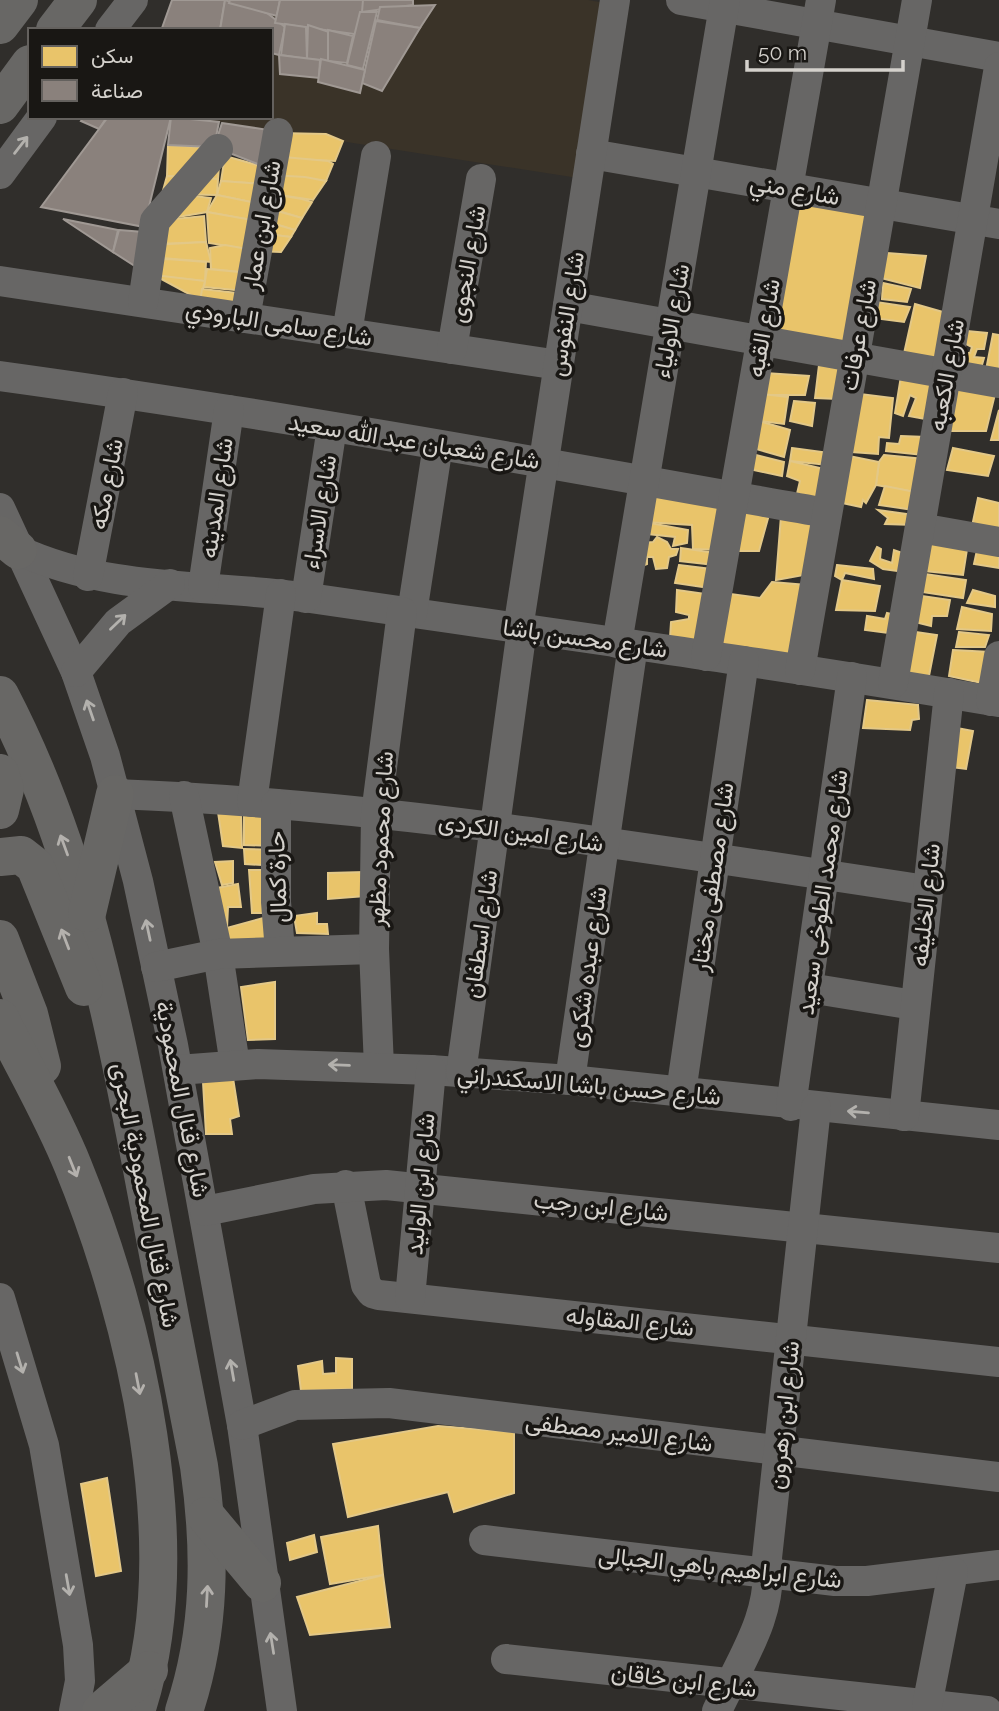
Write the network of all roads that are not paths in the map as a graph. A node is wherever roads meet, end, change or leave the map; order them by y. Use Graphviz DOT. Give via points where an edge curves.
graph roads {
  1 [pos="19,0"];
  2 [pos="78,0"];
  3 [pos="133,0"];
  4 [pos="615,0"];
  5 [pos="681,0"];
  6 [pos="916,0"];
  7 [pos="725,4"];
  8 [pos="819,12"];
  9 [pos="0,25"];
  10 [pos="57,28"];
  11 [pos="112,28"];
  12 [pos="909,41"];
  13 [pos="999,57"];
  14 [pos="28,67"];
  15 [pos="999,67"];
  16 [pos="0,105"];
  17 [pos="41,119"];
  18 [pos="278,133"];
  19 [pos="218,149"];
  20 [pos="592,154"];
  21 [pos="376,156"];
  22 [pos="697,172"];
  23 [pos="0,174"];
  24 [pos="481,178"];
  25 [pos="788,188"];
  26 [pos="881,204"];
  27 [pos="986,222"];
  28 [pos="0,281"];
  29 [pos="143,302"];
  30 [pos="568,306"];
  31 [pos="245,318"];
  32 [pos="671,325"];
  33 [pos="347,333"];
  34 [pos="761,341"];
  35 [pos="452,349"];
  36 [pos="854,357"];
  37 [pos="559,365"];
  38 [pos="946,373"];
  39 [pos="0,376"];
  40 [pos="999,383"];
  41 [pos="123,393"];
  42 [pos="229,410"];
  43 [pos="332,427"];
  44 [pos="438,445"];
  45 [pos="543,462"];
  46 [pos="645,481"];
  47 [pos="733,496"];
  48 [pos="0,509"];
  49 [pos="826,513"];
  50 [pos="920,528"];
  51 [pos="9,542"];
  52 [pos="999,542"];
  53 [pos="88,576"];
  54 [pos="170,584"];
  55 [pos="203,587"];
  56 [pos="294,596"];
  57 [pos="407,613"];
  58 [pos="520,629"];
  59 [pos="625,644"];
  60 [pos="706,656"];
  61 [pos="999,656"];
  62 [pos="744,661"];
  63 [pos="800,670"];
  64 [pos="76,672"];
  65 [pos="852,677"];
  66 [pos="893,683"];
  67 [pos="949,693"];
  68 [pos="0,695"];
  69 [pos="995,701"];
  70 [pos="0,773"];
  71 [pos="115,794"];
  72 [pos="184,796"];
  73 [pos="264,803"];
  74 [pos="0,810"];
  75 [pos="376,814"];
  76 [pos="494,828"];
  77 [pos="605,844"];
  78 [pos="0,857"];
  79 [pos="715,859"];
  80 [pos="824,875"];
  81 [pos="926,890"];
  82 [pos="87,913"];
  83 [pos="0,939"];
  84 [pos="374,949"];
  85 [pos="280,951"];
  86 [pos="218,954"];
  87 [pos="156,967"];
  88 [pos="809,988"];
  89 [pos="915,1005"];
  90 [pos="0,1018"];
  91 [pos="235,1065"];
  92 [pos="379,1067"];
  93 [pos="122,1068"];
  94 [pos="178,1070"];
  95 [pos="431,1070"];
  96 [pos="461,1073"];
  97 [pos="570,1080"];
  98 [pos="681,1093"];
  99 [pos="803,1107"];
  100 [pos="50,1113"];
  101 [pos="904,1116"];
  102 [pos="999,1125"];
  103 [pos="346,1185"];
  104 [pos="420,1188"];
  105 [pos="205,1211"];
  106 [pos="803,1227"];
  107 [pos="999,1248"];
  108 [pos="0,1298"];
  109 [pos="410,1298"];
  110 [pos="791,1338"];
  111 [pos="999,1362"];
  112 [pos="242,1425"];
  113 [pos="779,1451"];
  114 [pos="999,1477"];
  115 [pos="206,1516"];
  116 [pos="484,1540"];
  117 [pos="999,1565"];
  118 [pos="953,1572"];
  119 [pos="769,1575"];
  120 [pos="262,1583"];
  121 [pos="506,1659"];
  122 [pos="149,1670"];
  123 [pos="723,1698"];
  124 [pos="927,1706"];
  125 [pos="74,1711"];
  126 [pos="102,1711"];
  127 [pos="136,1711"];
  128 [pos="184,1711"];
  129 [pos="282,1711"];
  130 [pos="988,1711"];
  1 -- 9 [label="main road"];
  2 -- 10 [label="main road"];
  3 -- 11 [label="street"];
  4 -- 20 [label="street, شارع النفوس"];
  5 -- 7 [label="street"];
  6 -- 12 [label="street, شارع عرفات"];
  7 -- 8 [label="street"];
  7 -- 22 [label="street, شارع الاولياء"];
  8 -- 12 [label="street"];
  8 -- 25 [label="street, شارع القبه"];
  12 -- 13 [label="street"];
  12 -- 26 [label="street, شارع عرفات"];
  14 -- 16 [label="main road"];
  15 -- 27 [label="street, شارع الكعبه"];
  23 -- 17 [label="street, one-way"];
  18 -- 31 [label="street, شارع ابن عمار"];
  19 -- 29 [label="street" via="155,221"];
  20 -- 22 [label="street, شارع مني"];
  20 -- 30 [label="street, شارع النفوس"];
  21 -- 33 [label="street"];
  22 -- 25 [label="street, شارع مني"];
  22 -- 32 [label="street, شارع الاولياء"];
  24 -- 35 [label="street, شارع النجوى"];
  25 -- 26 [label="street, شارع مني"];
  25 -- 34 [label="street, شارع القبه"];
  26 -- 27 [label="street, شارع مني"];
  26 -- 36 [label="street, شارع عرفات"];
  27 -- 38 [label="street, شارع الكعبه"];
  28 -- 29 [label="street, شارع سامى البارودي"];
  29 -- 31 [label="street, شارع سامى البارودي"];
  30 -- 32 [label="street"];
  30 -- 37 [label="street, شارع النفوس"];
  31 -- 33 [label="street, شارع سامى البارودي"];
  32 -- 34 [label="street"];
  32 -- 46 [label="street, شارع الاولياء"];
  33 -- 35 [label="street, شارع سامى البارودي"];
  34 -- 36 [label="street"];
  34 -- 47 [label="street, شارع القبه"];
  35 -- 37 [label="street, شارع سامى البارودي"];
  36 -- 38 [label="street"];
  36 -- 49 [label="street, شارع عرفات"];
  37 -- 45 [label="street, شارع النفوس"];
  38 -- 40 [label="street"];
  38 -- 50 [label="street, شارع الكعبه"];
  39 -- 41 [label="street, شارع شعبان عبد الله سعيد"];
  41 -- 42 [label="street, شارع شعبان عبد الله سعيد"];
  41 -- 53 [label="street, شارع مكه"];
  42 -- 43 [label="street, شارع شعبان عبد الله سعيد"];
  42 -- 55 [label="street, شارع المدينه"];
  43 -- 44 [label="street, شارع شعبان عبد الله سعيد"];
  43 -- 56 [label="street, شارع الاسراء"];
  44 -- 45 [label="street, شارع شعبان عبد الله سعيد"];
  44 -- 57 [label="street, شارع محمود مظهر"];
  45 -- 46 [label="street, شارع شعبان عبد الله سعيد"];
  45 -- 58 [label="street, شارع النفوس"];
  46 -- 47 [label="street, شارع شعبان عبد الله سعيد"];
  46 -- 59 [label="street, شارع الاولياء"];
  47 -- 49 [label="street, شارع شعبان عبد الله سعيد"];
  47 -- 60 [label="street, شارع القبه"];
  48 -- 51 [label="street, شارع قنال المحمودية"];
  49 -- 63 [label="street, شارع عرفات"];
  50 -- 52 [label="street"];
  50 -- 66 [label="street, شارع الكعبه"];
  51 -- 53 [label="street, شارع محسن باشا"];
  51 -- 64 [label="street, شارع قنال المحمودية"];
  53 -- 54 [label="street, شارع محسن باشا"];
  54 -- 55 [label="street, شارع محسن باشا"];
  64 -- 54 [label="street, one-way" via="118,622"];
  55 -- 56 [label="street, شارع محسن باشا"];
  56 -- 57 [label="street, شارع محسن باشا"];
  56 -- 73 [label="street, شارع الاسراء"];
  57 -- 58 [label="street, شارع محسن باشا"];
  57 -- 75 [label="street, شارع محمود مظهر"];
  58 -- 59 [label="street, شارع محسن باشا"];
  58 -- 76 [label="street, شارع اسطفان"];
  59 -- 60 [label="street, شارع محسن باشا"];
  59 -- 77 [label="street, شارع عبده شكرى"];
  60 -- 62 [label="street, شارع محسن باشا"];
  61 -- 69 [label="street"];
  62 -- 63 [label="street, شارع محسن باشا"];
  62 -- 79 [label="street, شارع مصطفى مختار"];
  63 -- 65 [label="street, شارع محسن باشا"];
  71 -- 64 [label="street, شارع قنال المحمودية, one-way"];
  65 -- 66 [label="street, شارع محسن باشا"];
  65 -- 80 [label="street, شارع محمد الطوخى سعيد"];
  66 -- 67 [label="street, شارع محسن باشا"];
  67 -- 69 [label="street, شارع محسن باشا"];
  67 -- 81 [label="street, شارع الخليفه"];
  82 -- 68 [label="main road, شارع قنال المحمودية البحرى, one-way" via="47,801"];
  70 -- 74 [label="main road" via="5,789"];
  71 -- 72 [label="street, شارع امين الكردى"];
  71 -- 82 [label="main road"];
  87 -- 71 [label="street, شارع قنال المحمودية, one-way"];
  72 -- 73 [label="street, شارع امين الكردى"];
  72 -- 86 [label="street"];
  73 -- 75 [label="street, شارع امين الكردى"];
  73 -- 85 [label="street, حارة كمال"];
  75 -- 76 [label="street, شارع امين الكردى"];
  75 -- 84 [label="street, شارع محمود مظهر"];
  76 -- 77 [label="street, شارع امين الكردى"];
  76 -- 96 [label="street, شارع اسطفان"];
  77 -- 79 [label="street, شارع امين الكردى"];
  77 -- 97 [label="street, شارع عبده شكرى"];
  93 -- 78 [label="main road, one-way" via="89,1000 36,866 21,855"];
  79 -- 80 [label="street, شارع امين الكردى"];
  79 -- 98 [label="street, شارع مصطفى مختار"];
  80 -- 81 [label="street, شارع امين الكردى"];
  80 -- 88 [label="street, شارع محمد الطوخى سعيد"];
  81 -- 89 [label="street, شارع الخليفه"];
  82 -- 93 [label="main road, شارع قنال المحمودية البحرى"];
  83 -- 100 [label="main road" via="37,1041"];
  84 -- 85 [label="street"];
  84 -- 92 [label="street, شارع محمود مظهر"];
  85 -- 86 [label="street"];
  86 -- 87 [label="street"];
  86 -- 91 [label="street"];
  87 -- 94 [label="street, شارع قنال المحمودية"];
  88 -- 89 [label="street"];
  88 -- 99 [label="street, شارع محمد الطوخى سعيد"];
  89 -- 101 [label="street, شارع الخليفه"];
  90 -- 100 [label="main road, شارع قنال المحمودية البحرى"];
  92 -- 91 [label="street, شارع حسن باشا الاسكندراني, one-way"];
  91 -- 94 [label="street, شارع حسن باشا الاسكندراني"];
  92 -- 95 [label="street, شارع حسن باشا الاسكندراني"];
  93 -- 115 [label="main road, شارع قنال المحمودية البحرى"];
  94 -- 105 [label="street, شارع قنال المحمودية"];
  95 -- 96 [label="street, شارع حسن باشا الاسكندراني"];
  95 -- 104 [label="street, شارع ابن الوليد"];
  96 -- 97 [label="street, شارع حسن باشا الاسكندراني"];
  97 -- 98 [label="street, شارع حسن باشا الاسكندراني"];
  98 -- 99 [label="street, شارع حسن باشا الاسكندراني"];
  101 -- 99 [label="street, شارع حسن باشا الاسكندراني, one-way"];
  99 -- 106 [label="street, شارع ابن زهرون"];
  100 -- 122 [label="main road, شارع قنال المحمودية البحرى, one-way" via="93,1217 126,1326 138,1384 158,1560"];
  101 -- 102 [label="street, شارع حسن باشا الاسكندراني"];
  103 -- 104 [label="street, شارع ابن رجب"];
  103 -- 105 [label="street, شارع ابن رجب"];
  103 -- 109 [label="street, شارع المقاوله" via="368,1290"];
  104 -- 106 [label="street, شارع ابن رجب"];
  104 -- 109 [label="street, شارع ابن الوليد"];
  112 -- 105 [label="street, شارع قنال المحمودية, one-way"];
  106 -- 107 [label="street, شارع ابن رجب"];
  106 -- 110 [label="street, شارع ابن زهرون"];
  108 -- 125 [label="street, one-way" via="44,1445 78,1645 80,1681"];
  109 -- 110 [label="street, شارع المقاوله"];
  110 -- 111 [label="street, شارع المقاوله"];
  110 -- 113 [label="street, شارع ابن زهرون"];
  112 -- 113 [label="street, شارع الامير مصطفى" via="295,1405 358,1401"];
  112 -- 120 [label="street, شارع قنال المحمودية"];
  113 -- 114 [label="street, شارع الامير مصطفى"];
  113 -- 119 [label="street, شارع ابن زهرون"];
  115 -- 120 [label="main road"];
  128 -- 115 [label="main road, شارع قنال المحمودية البحرى, one-way" via="201,1651"];
  116 -- 119 [label="street, شارع ابراهيم باهي الجبالى"];
  117 -- 118 [label="street, شارع ابراهيم باهي الجبالى"];
  118 -- 119 [label="street, شارع ابراهيم باهي الجبالى" via="856,1581"];
  118 -- 124 [label="street"];
  119 -- 123 [label="street, شارع ابن زهرون" via="761,1622"];
  129 -- 120 [label="street, شارع قنال المحمودية, one-way"];
  121 -- 123 [label="street, شارع ابن خاقان"];
  122 -- 126 [label="main road"];
  122 -- 127 [label="main road, شارع قنال المحمودية البحرى"];
  123 -- 124 [label="street, شارع ابن خاقان"];
  124 -- 130 [label="street, شارع ابن خاقان"];
}
